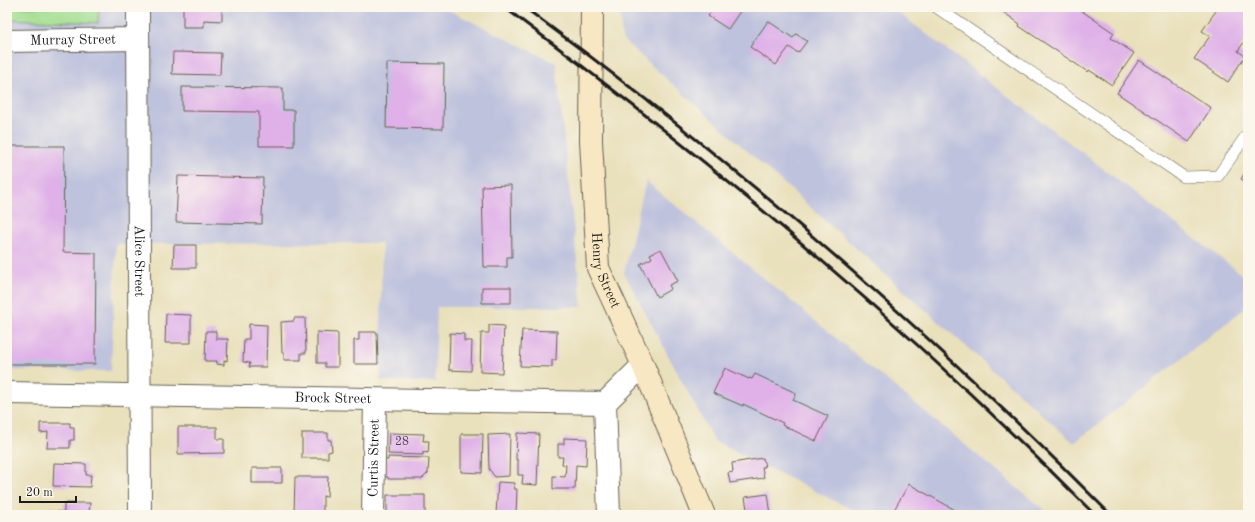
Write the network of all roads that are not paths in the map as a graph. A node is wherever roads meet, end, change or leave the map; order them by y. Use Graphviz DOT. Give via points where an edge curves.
graph roads {
  1 [pos="138,7"];
  2 [pos="592,7"];
  3 [pos="936,7"];
  4 [pos="138,39"];
  5 [pos="7,40"];
  6 [pos="1248,132"];
  7 [pos="643,365"];
  8 [pos="7,393"];
  9 [pos="140,396"];
  10 [pos="375,400"];
  11 [pos="605,403"];
  12 [pos="140,515"];
  13 [pos="373,515"];
  14 [pos="609,515"];
  15 [pos="704,515"];
  1 -- 4 [label="street, Alice Street"];
  2 -- 7 [label="main road, Henry Street" via="592,146 598,268"];
  3 -- 6 [label="lane" via="1184,177 1218,176"];
  4 -- 5 [label="street, Murray Street"];
  4 -- 9 [label="street, Alice Street"];
  7 -- 11 [label="street"];
  7 -- 15 [label="main road, Henry Street"];
  8 -- 9 [label="street, Brock Street"];
  9 -- 10 [label="street, Brock Street"];
  9 -- 12 [label="street, Alice Street"];
  10 -- 11 [label="street, Brock Street"];
  10 -- 13 [label="street, Curtis Street"];
  11 -- 14 [label="street"];
}
